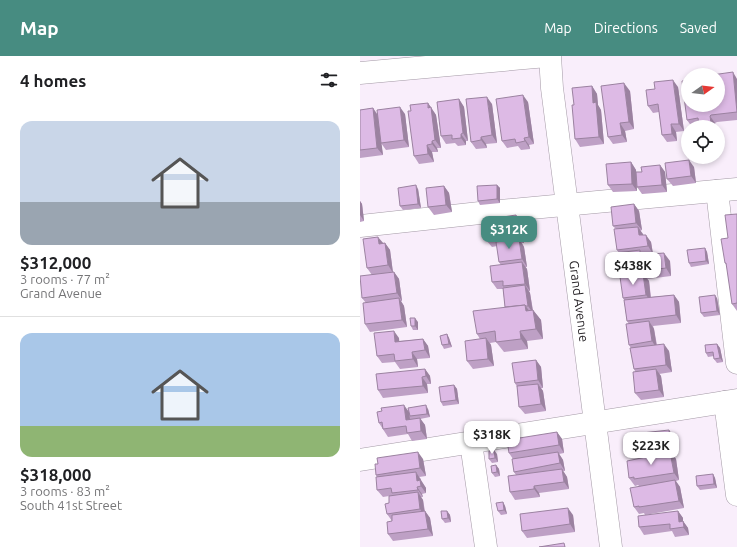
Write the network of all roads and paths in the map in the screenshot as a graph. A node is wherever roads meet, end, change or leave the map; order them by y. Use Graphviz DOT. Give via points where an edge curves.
graph roads {
  1 [pos="547,56"];
  2 [pos="550,56"];
  3 [pos="360,73"];
  4 [pos="727,190"];
  5 [pos="567,205"];
  6 [pos="360,226"];
  7 [pos="737,363"];
  8 [pos="731,401"];
  9 [pos="595,423"];
  10 [pos="471,442"];
  11 [pos="360,460"];
  12 [pos="737,495"];
  13 [pos="486,547"];
  14 [pos="611,547"];
  1 -- 3 [label="street"];
  2 -- 5 [label="street, Grand Avenue"];
  4 -- 5 [label="street"];
  4 -- 7 [label="street"];
  5 -- 6 [label="street"];
  5 -- 9 [label="street, Grand Avenue"];
  8 -- 9 [label="street"];
  8 -- 12 [label="street"];
  9 -- 10 [label="street"];
  9 -- 14 [label="street, Grand Avenue"];
  10 -- 11 [label="street"];
  10 -- 13 [label="street"];
}
